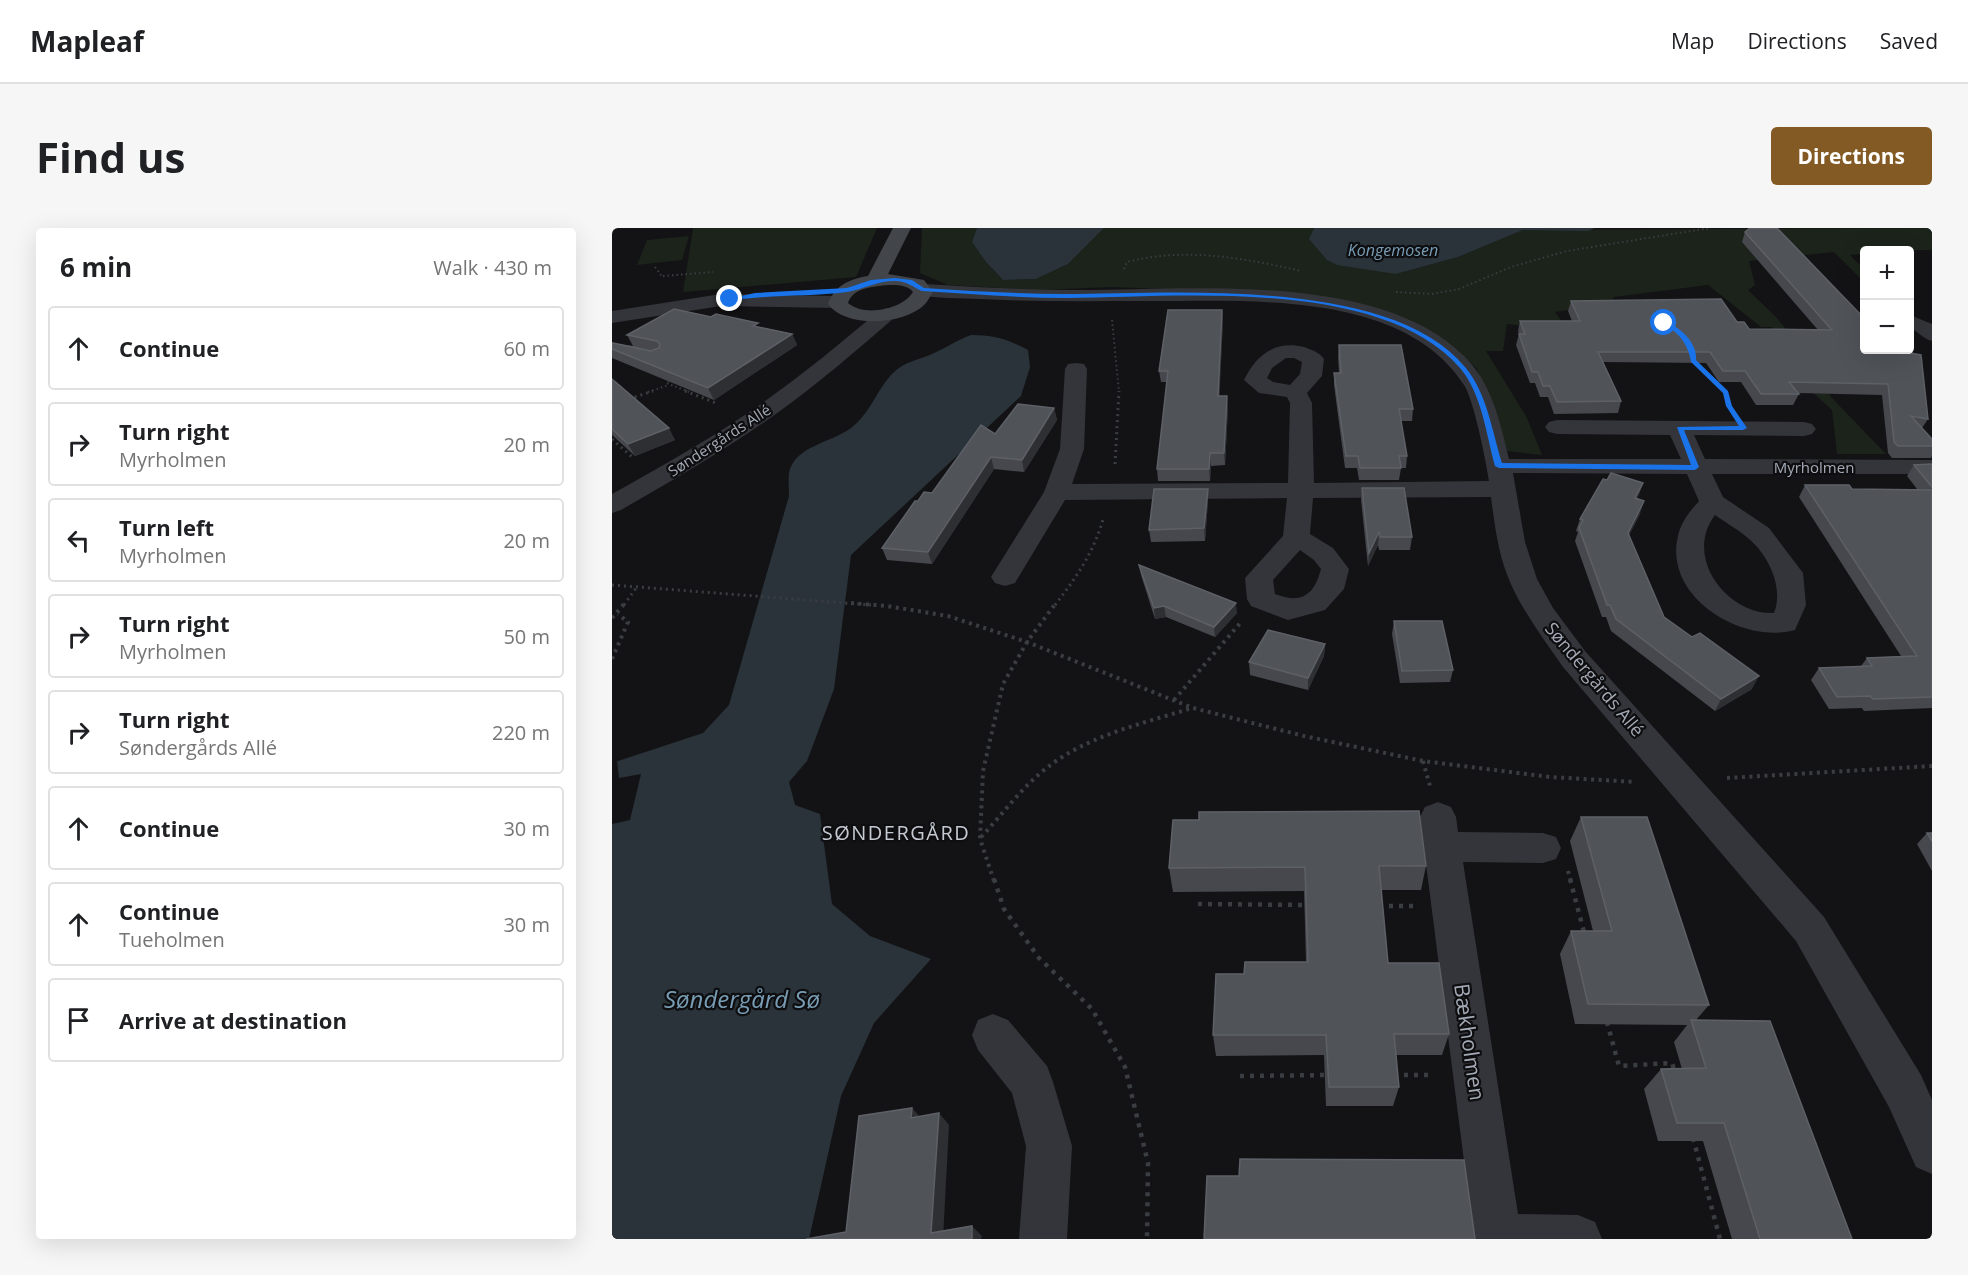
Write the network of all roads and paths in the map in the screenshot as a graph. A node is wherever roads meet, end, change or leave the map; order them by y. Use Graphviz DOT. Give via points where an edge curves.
graph roads {
  1 [pos="902,228"];
  2 [pos="1710,228"];
  3 [pos="718,272"];
  4 [pos="1304,272"];
  5 [pos="663,276"];
  6 [pos="902,280"];
  7 [pos="875,281"];
  8 [pos="1387,290"];
  9 [pos="1113,296"];
  10 [pos="919,297"];
  11 [pos="847,302"];
  12 [pos="887,314"];
  13 [pos="612,317"];
  14 [pos="1694,354"];
  15 [pos="821,367"];
  16 [pos="1076,369"];
  17 [pos="661,376"];
  18 [pos="670,384"];
  19 [pos="1294,392"];
  20 [pos="622,402"];
  21 [pos="716,403"];
  22 [pos="1557,427"];
  23 [pos="1679,428"];
  24 [pos="1743,428"];
  25 [pos="1804,429"];
  26 [pos="612,439"];
  27 [pos="632,457"];
  28 [pos="1695,467"];
  29 [pos="1932,467"];
  30 [pos="1500,477"];
  31 [pos="1301,489"];
  32 [pos="1111,490"];
  33 [pos="1057,492"];
  34 [pos="1712,501"];
  35 [pos="612,505"];
  36 [pos="1296,538"];
  37 [pos="1005,577"];
  38 [pos="612,585"];
  39 [pos="636,587"];
  40 [pos="1264,600"];
  41 [pos="618,614"];
  42 [pos="612,618"];
  43 [pos="1027,642"];
  44 [pos="612,659"];
  45 [pos="1174,700"];
  46 [pos="1192,708"];
  47 [pos="1932,766"];
  48 [pos="1679,778"];
  49 [pos="980,838"];
  50 [pos="1543,848"];
  51 [pos="1198,904"];
  52 [pos="1313,905"];
  53 [pos="1370,906"];
  54 [pos="1450,907"];
  55 [pos="1586,939"];
  56 [pos="1607,1019"];
  57 [pos="993,1035"];
  58 [pos="1334,1075"];
  59 [pos="1392,1075"];
  60 [pos="1475,1075"];
  61 [pos="1240,1076"];
  62 [pos="1678,1085"];
  63 [pos="1690,1129"];
  64 [pos="1932,1151"];
  65 [pos="1043,1239"];
  66 [pos="1147,1239"];
  67 [pos="1498,1239"];
  68 [pos="1578,1239"];
  69 [pos="1720,1239"];
  1 -- 6 [label="street"];
  1 -- 7 [label="street"];
  2 -- 8 [label="path" via="1567,251 1511,267 1459,290 1432,294"];
  3 -- 5 [label="path"];
  4 -- 9 [label="path" via="1262,261 1141,256 1127,262"];
  6 -- 7 [label="street"];
  6 -- 10 [label="street" via="917,284"];
  7 -- 11 [label="street"];
  9 -- 10 [label="street, Søndergårds Allé"];
  9 -- 30 [label="street, Søndergårds Allé" via="1293,298 1349,308 1418,333 1442,349 1476,385"];
  9 -- 32 [label="path" via="1120,401"];
  10 -- 12 [label="street"];
  11 -- 12 [label="street"];
  11 -- 13 [label="street" via="730,299"];
  11 -- 15 [label="street, Søndergårds Allé"];
  12 -- 15 [label="street, Søndergårds Allé"];
  14 -- 24 [label="path" via="1693,360 1726,393"];
  15 -- 35 [label="street, Søndergårds Allé" via="774,405 704,452"];
  16 -- 33 [label="street" via="1072,449"];
  17 -- 18 [label="path" via="671,380 666,383"];
  18 -- 20 [label="path"];
  18 -- 21 [label="path"];
  19 -- 31 [label="street" via="1300,404"];
  22 -- 23 [label="street"];
  23 -- 24 [label="street"];
  23 -- 28 [label="street"];
  24 -- 25 [label="street"];
  26 -- 27 [label="path"];
  28 -- 29 [label="street, Myrholmen"];
  28 -- 30 [label="street, Myrholmen"];
  28 -- 34 [label="street"];
  30 -- 31 [label="street, Myrholmen"];
  30 -- 48 [label="street, Søndergårds Allé" via="1519,566 1543,616 1574,659"];
  31 -- 32 [label="street, Myrholmen"];
  31 -- 36 [label="street"];
  32 -- 33 [label="street, Myrholmen"];
  32 -- 43 [label="path" via="1099,534 1081,571"];
  33 -- 37 [label="street"];
  34 -- 34 [label="street" via="1761,534 1789,573 1792,605 1785,623 1754,622 1716,602 1693,572 1688,549 1700,513"];
  36 -- 40 [label="street" via="1259,578"];
  36 -- 40 [label="street" via="1326,554 1335,569 1330,589 1315,603 1288,610"];
  38 -- 39 [label="path"];
  39 -- 41 [label="path"];
  39 -- 43 [label="path" via="887,606 948,616"];
  40 -- 45 [label="path"];
  41 -- 42 [label="path"];
  41 -- 44 [label="path" via="628,622"];
  43 -- 45 [label="path"];
  43 -- 49 [label="path" via="1001,695 983,771"];
  45 -- 46 [label="path"];
  46 -- 48 [label="path" via="1423,761 1630,783"];
  46 -- 49 [label="path" via="1101,737 1059,759"];
  47 -- 48 [label="path"];
  48 -- 64 [label="street, Søndergårds Allé" via="1810,929 1905,1091"];
  49 -- 66 [label="path" via="1004,909 1039,958 1092,1009 1125,1067 1148,1163"];
  50 -- 54 [label="street, Bækholmen" via="1440,832"];
  50 -- 55 [label="path" via="1562,846"];
  51 -- 52 [label="path"];
  53 -- 54 [label="path"];
  54 -- 60 [label="street, Bækholmen"];
  56 -- 62 [label="path" via="1619,1066 1672,1063"];
  57 -- 65 [label="street" via="1031,1082 1049,1146"];
  58 -- 61 [label="path"];
  59 -- 60 [label="path"];
  60 -- 67 [label="street, Bækholmen"];
  63 -- 69 [label="path"];
  67 -- 68 [label="street, Bækholmen"];
}
